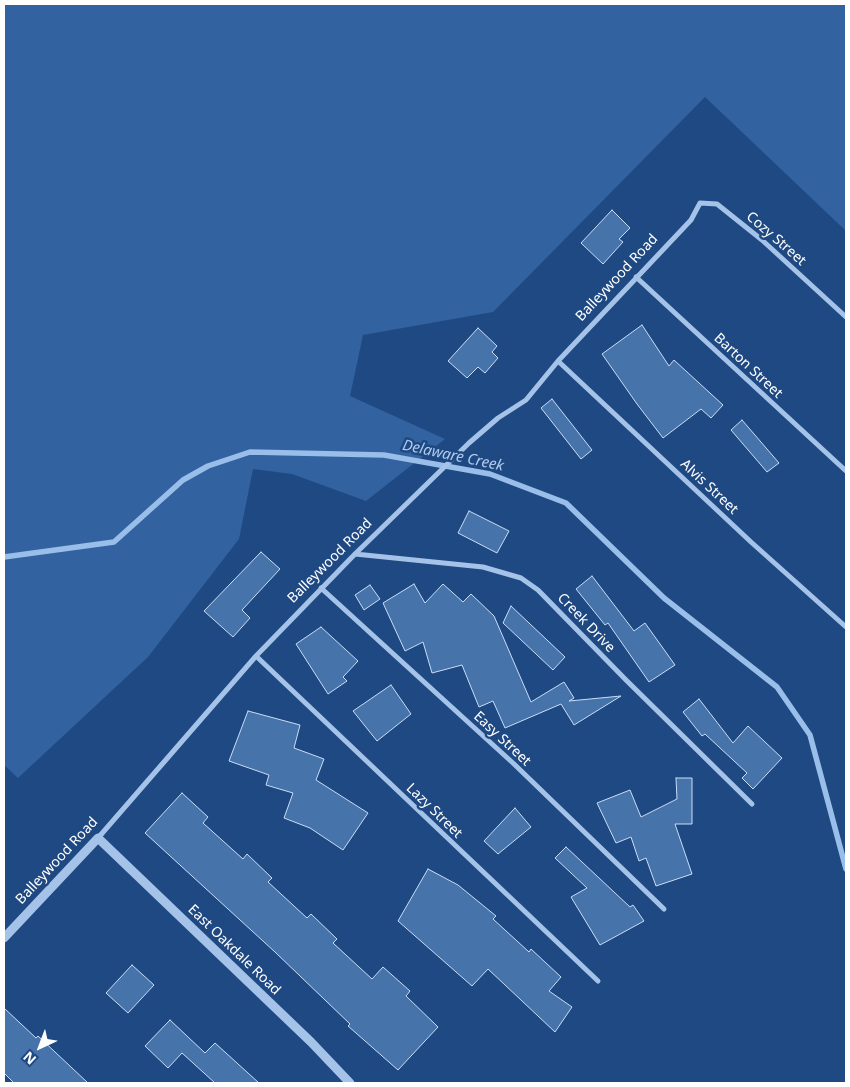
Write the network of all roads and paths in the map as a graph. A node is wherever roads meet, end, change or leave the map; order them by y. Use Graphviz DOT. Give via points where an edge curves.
graph roads {
  1 [pos="691,220"];
  2 [pos="636,277"];
  3 [pos="846,317"];
  4 [pos="558,361"];
  5 [pos="846,471"];
  6 [pos="355,554"];
  7 [pos="321,588"];
  8 [pos="846,627"];
  9 [pos="256,656"];
  10 [pos="752,804"];
  11 [pos="98,838"];
  12 [pos="664,909"];
  13 [pos="4,938"];
  14 [pos="598,981"];
  15 [pos="350,1083"];
  1 -- 2 [label="street, Balleywood Road"];
  1 -- 3 [label="street, Cozy Street" via="700,203 718,204"];
  2 -- 4 [label="street, Balleywood Road"];
  2 -- 5 [label="street, Barton Street"];
  4 -- 6 [label="street, Balleywood Road" via="526,400 469,443"];
  4 -- 8 [label="street, Alvis Street"];
  6 -- 7 [label="street, Balleywood Road"];
  6 -- 10 [label="street, Creek Drive" via="483,568 521,578 538,590"];
  7 -- 9 [label="street, Balleywood Road"];
  7 -- 12 [label="street, Easy Street" via="514,764"];
  9 -- 11 [label="street, Balleywood Road"];
  9 -- 14 [label="street, Lazy Street"];
  11 -- 13 [label="street, Balleywood Road"];
  11 -- 15 [label="street, East Oakdale Road"];
}
